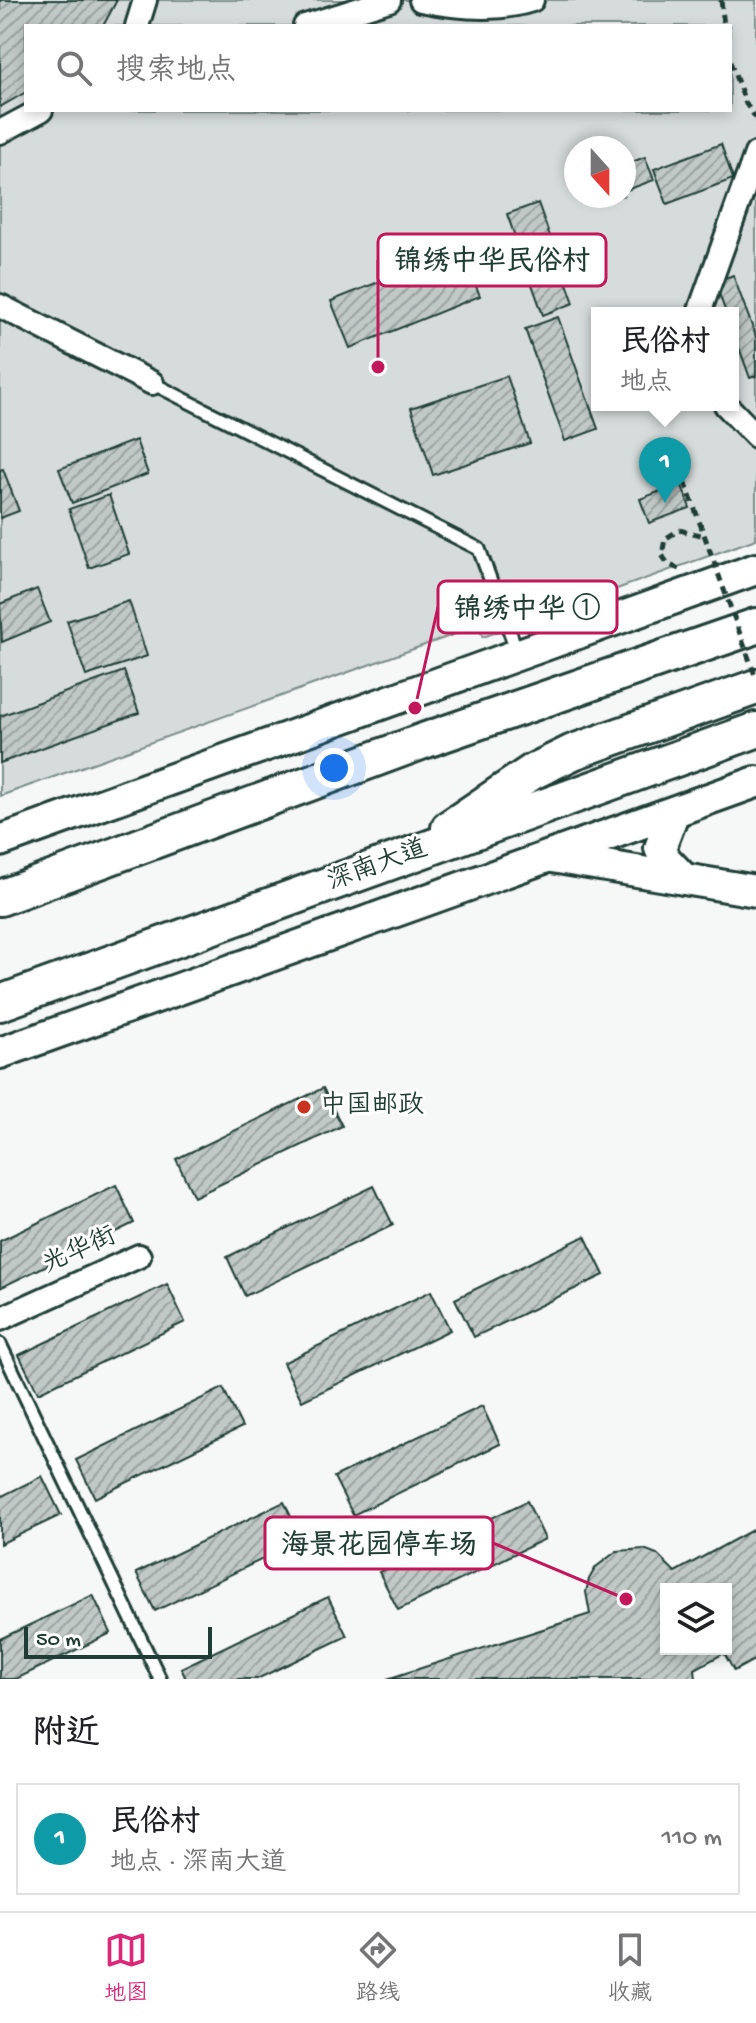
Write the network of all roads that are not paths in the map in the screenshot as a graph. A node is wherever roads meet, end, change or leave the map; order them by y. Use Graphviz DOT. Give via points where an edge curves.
graph roads {
  1 [pos="389,0"];
  2 [pos="421,0"];
  3 [pos="532,0"];
  4 [pos="311,24"];
  5 [pos="37,112"];
  6 [pos="0,132"];
  7 [pos="756,154"];
  8 [pos="0,306"];
  9 [pos="701,307"];
  10 [pos="152,383"];
  11 [pos="732,411"];
  12 [pos="756,436"];
  13 [pos="756,569"];
  14 [pos="756,626"];
  15 [pos="519,656"];
  16 [pos="756,687"];
  17 [pos="756,730"];
  18 [pos="756,782"];
  19 [pos="673,814"];
  20 [pos="0,841"];
  21 [pos="550,856"];
  22 [pos="405,857"];
  23 [pos="684,879"];
  24 [pos="756,891"];
  25 [pos="0,898"];
  26 [pos="0,1003"];
  27 [pos="0,1053"];
  28 [pos="139,1256"];
  29 [pos="0,1319"];
  30 [pos="0,1344"];
  31 [pos="160,1679"];
  1 -- 4 [label="street"];
  2 -- 3 [label="street" via="450,6"];
  5 -- 6 [label="street"];
  7 -- 9 [label="street"];
  8 -- 10 [label="street"];
  10 -- 15 [label="lane" via="479,549"];
  11 -- 12 [label="street"];
  13 -- 15 [label="main road"];
  14 -- 25 [label="main road" via="426,740"];
  15 -- 20 [label="main road"];
  16 -- 22 [label="main road" via="532,772"];
  17 -- 22 [label="main road, 深南大道"];
  18 -- 19 [label="main road"];
  19 -- 21 [label="main road"];
  19 -- 23 [label="main road" via="660,848"];
  21 -- 23 [label="main road"];
  21 -- 27 [label="main road"];
  22 -- 26 [label="main road, 深南大道"];
  23 -- 24 [label="main road"];
  28 -- 29 [label="street, 光华街"];
  30 -- 31 [label="lane"];
}
